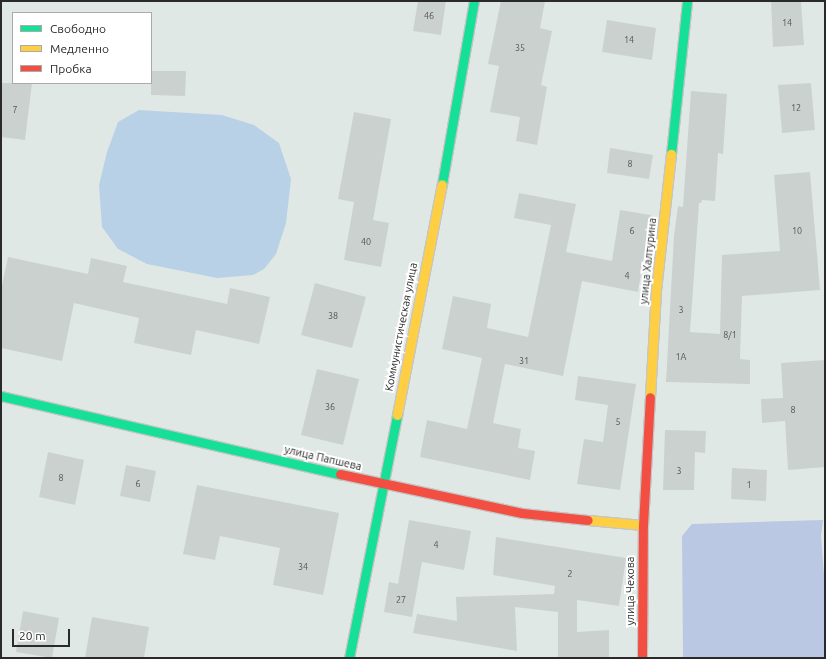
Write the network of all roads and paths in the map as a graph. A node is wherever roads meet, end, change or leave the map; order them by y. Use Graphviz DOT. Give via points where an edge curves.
graph roads {
  1 [pos="474,1"];
  2 [pos="687,1"];
  3 [pos="1,396"];
  4 [pos="382,484"];
  5 [pos="643,525"];
  6 [pos="349,658"];
  7 [pos="642,658"];
  1 -- 4 [label="street, Коммунистическая улица" via="442,183"];
  2 -- 5 [label="street, улица Халтурина" via="656,290"];
  3 -- 4 [label="street, улица Папшева"];
  4 -- 5 [label="street, улица Папшева" via="522,513"];
  4 -- 6 [label="street, Коммунистическая улица"];
  5 -- 7 [label="street, улица Чехова"];
}
